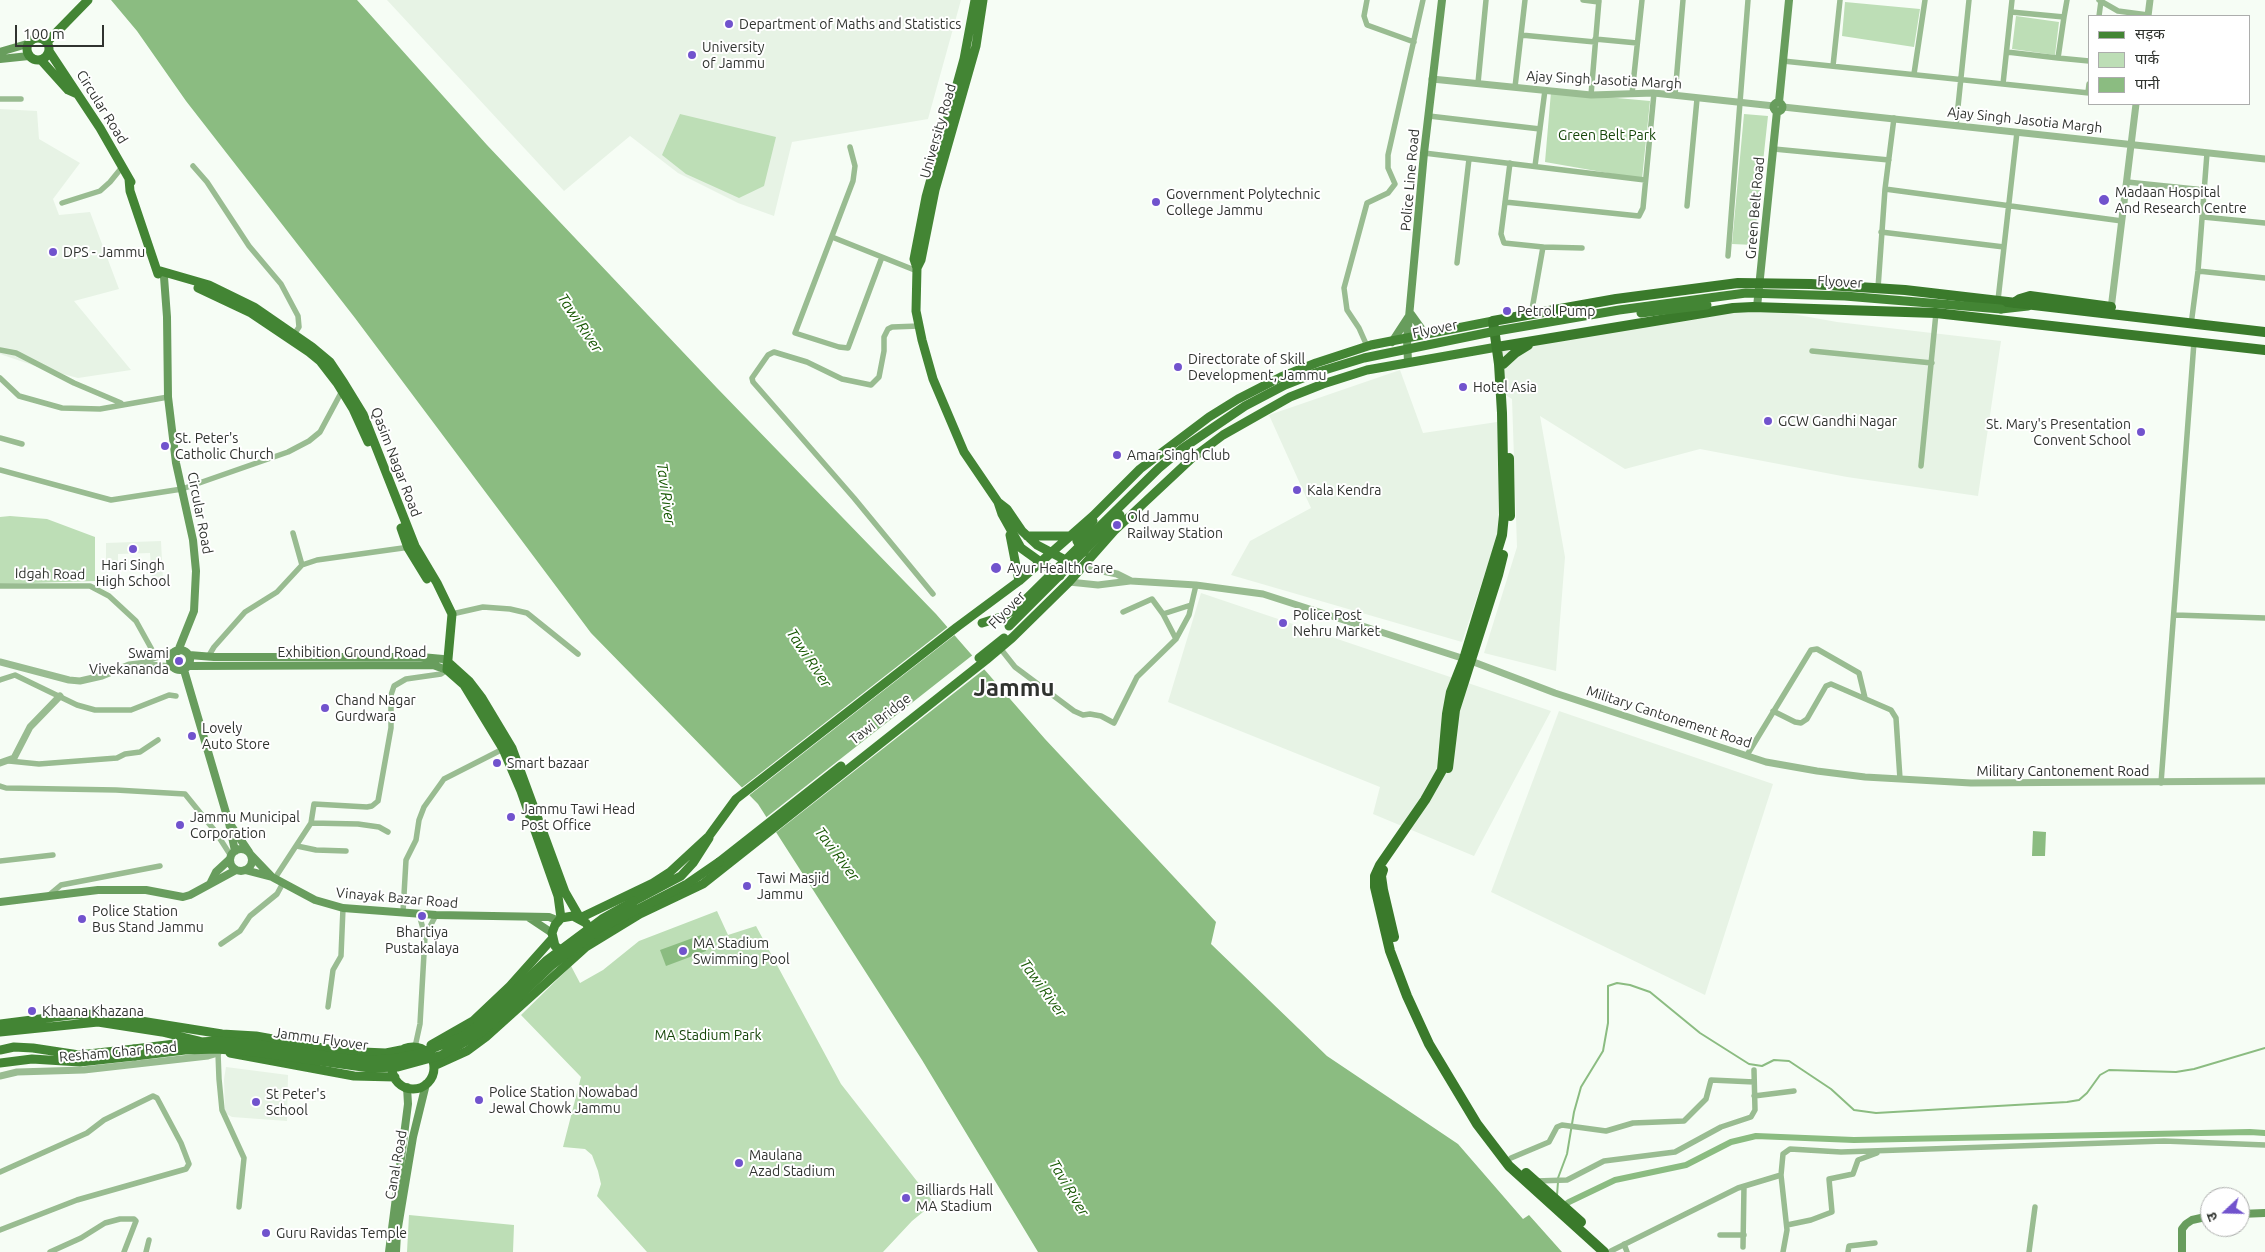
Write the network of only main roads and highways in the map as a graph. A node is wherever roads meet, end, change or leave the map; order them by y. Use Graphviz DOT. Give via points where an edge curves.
graph roads {
  1 [pos="81,0"];
  2 [pos="88,0"];
  3 [pos="975,0"];
  4 [pos="983,0"];
  5 [pos="1442,0"];
  6 [pos="1789,0"];
  7 [pos="52,31"];
  8 [pos="28,44"];
  9 [pos="45,44"];
  10 [pos="0,52"];
  11 [pos="29,56"];
  12 [pos="0,59"];
  13 [pos="41,60"];
  14 [pos="77,94"];
  15 [pos="917,269"];
  16 [pos="160,274"];
  17 [pos="1761,284"];
  18 [pos="2014,303"];
  19 [pos="2000,304"];
  20 [pos="2031,306"];
  21 [pos="1758,307"];
  22 [pos="1733,308"];
  23 [pos="2111,311"];
  24 [pos="1411,314"];
  25 [pos="1495,321"];
  26 [pos="2265,332"];
  27 [pos="1426,335"];
  28 [pos="293,337"];
  29 [pos="1407,339"];
  30 [pos="1538,340"];
  31 [pos="1392,342"];
  32 [pos="1499,347"];
  33 [pos="2265,350"];
  34 [pos="1408,362"];
  35 [pos="1503,364"];
  36 [pos="998,502"];
  37 [pos="1093,516"];
  38 [pos="1006,522"];
  39 [pos="1027,536"];
  40 [pos="1071,536"];
  41 [pos="412,547"];
  42 [pos="1099,549"];
  43 [pos="1051,553"];
  44 [pos="1041,563"];
  45 [pos="1083,567"];
  46 [pos="1019,581"];
  47 [pos="1069,582"];
  48 [pos="959,625"];
  49 [pos="995,648"];
  50 [pos="176,652"];
  51 [pos="189,655"];
  52 [pos="1467,660"];
  53 [pos="448,666"];
  54 [pos="186,668"];
  55 [pos="229,823"];
  56 [pos="709,836"];
  57 [pos="754,838"];
  58 [pos="250,854"];
  59 [pos="232,855"];
  60 [pos="236,870"];
  61 [pos="245,870"];
  62 [pos="273,877"];
  63 [pos="211,882"];
  64 [pos="0,902"];
  65 [pos="528,918"];
  66 [pos="580,918"];
  67 [pos="560,920"];
  68 [pos="552,936"];
  69 [pos="583,950"];
  70 [pos="0,1024"];
  71 [pos="0,1032"];
  72 [pos="419,1048"];
  73 [pos="0,1050"];
  74 [pos="402,1050"];
  75 [pos="0,1062"];
  76 [pos="434,1066"];
  77 [pos="394,1077"];
  78 [pos="426,1084"];
  79 [pos="407,1087"];
  80 [pos="1544,1193"];
  81 [pos="2265,1213"];
  82 [pos="2250,1214"];
  83 [pos="2200,1218"];
  84 [pos="1605,1248"];
  85 [pos="389,1252"];
  86 [pos="396,1252"];
  87 [pos="2182,1252"];
  1 -- 7 [label="main road"];
  2 -- 7 [label="main road"];
  3 -- 15 [label="main road, University Road" via="964,59 926,197 914,259"];
  4 -- 15 [label="main road, University Road" via="974,55 935,190"];
  5 -- 24 [label="main road, Police Line Road" via="1424,153"];
  6 -- 17 [label="main road, Green Belt Road"];
  7 -- 9 [label="main road"];
  8 -- 9 [label="main road" via="34,38"];
  8 -- 10 [label="main road"];
  8 -- 11 [label="main road"];
  9 -- 13 [label="main road" via="45,58"];
  9 -- 14 [label="main road, Circular Road"];
  11 -- 12 [label="main road"];
  11 -- 13 [label="main road"];
  13 -- 14 [label="main road" via="68,90"];
  14 -- 16 [label="main road, Circular Road" via="129,179 130,191"];
  15 -- 36 [label="main road, University Road" via="915,298 919,326 933,380 964,452"];
  16 -- 28 [label="main road, Qasim Nagar Road" via="188,278 229,294 254,307"];
  16 -- 50 [label="main road, Circular Road" via="165,289 168,397 193,540 196,583 194,611"];
  17 -- 19 [label="highway" via="1878,288"];
  17 -- 21 [label="main road, Green Belt Road"];
  17 -- 25 [label="highway" via="1738,283 1616,299"];
  18 -- 19 [label="highway"];
  18 -- 20 [label="highway"];
  18 -- 23 [label="highway" via="2030,296"];
  19 -- 20 [label="main road, Flyover"];
  19 -- 48 [label="main road, Flyover, bridge" via="1746,293 1628,308 1491,332 1364,358 1318,372 1284,385 1246,406 1183,448 1017,608 982,623"];
  20 -- 23 [label="highway"];
  21 -- 22 [label="highway"];
  21 -- 33 [label="highway" via="1936,313"];
  22 -- 30 [label="highway"];
  22 -- 49 [label="main road, Flyover, bridge" via="1707,305 1619,315 1492,336 1366,363 1286,389 1219,428 1174,462 1008,626"];
  23 -- 26 [label="highway" via="2191,325"];
  24 -- 27 [label="main road"];
  24 -- 29 [label="main road, Police Line Road"];
  24 -- 31 [label="main road"];
  25 -- 27 [label="main road"];
  25 -- 32 [label="highway"];
  27 -- 29 [label="main road"];
  28 -- 41 [label="main road, Qasim Nagar Road" via="320,362 361,424"];
  28 -- 41 [label="main road, Qasim Nagar Road" via="330,362 358,404"];
  29 -- 31 [label="main road"];
  29 -- 34 [label="main road, Police Line Road"];
  30 -- 32 [label="highway"];
  30 -- 35 [label="highway"];
  31 -- 37 [label="main road" via="1367,346 1281,377 1229,404 1140,469"];
  32 -- 34 [label="main road"];
  32 -- 35 [label="highway"];
  32 -- 52 [label="highway" via="1503,527"];
  34 -- 42 [label="main road" via="1322,384 1251,417 1191,459"];
  35 -- 52 [label="highway" via="1510,518 1498,576"];
  36 -- 38 [label="main road"];
  36 -- 39 [label="main road"];
  37 -- 40 [label="main road"];
  37 -- 42 [label="main road" via="1092,524 1077,541 1086,552"];
  38 -- 44 [label="main road" via="1020,548"];
  38 -- 46 [label="main road"];
  39 -- 40 [label="main road"];
  39 -- 43 [label="main road"];
  40 -- 43 [label="main road"];
  41 -- 53 [label="main road, Qasim Nagar Road" via="437,582 452,614"];
  42 -- 45 [label="main road"];
  43 -- 44 [label="main road"];
  43 -- 45 [label="main road"];
  44 -- 46 [label="main road"];
  44 -- 47 [label="main road"];
  45 -- 47 [label="main road"];
  46 -- 48 [label="main road"];
  47 -- 49 [label="main road"];
  48 -- 56 [label="main road" via="736,799"];
  49 -- 57 [label="main road, Tawi Bridge"];
  50 -- 51 [label="main road" via="182,650"];
  50 -- 54 [label="main road" via="170,660 173,667"];
  51 -- 53 [label="main road" via="421,657 443,659"];
  51 -- 54 [label="main road"];
  52 -- 80 [label="highway" via="1454,710 1452,750 1446,776 1384,869 1382,883 1400,960 1422,1015 1463,1091 1492,1136"];
  52 -- 80 [label="highway" via="1448,703 1442,770 1380,865 1375,876 1376,893 1398,975 1429,1044 1491,1144 1509,1166"];
  53 -- 54 [label="main road, Exhibition Ground Road"];
  53 -- 66 [label="main road" via="469,681 512,748 565,892"];
  53 -- 67 [label="main road" via="464,685 503,749 558,896"];
  54 -- 55 [label="main road"];
  55 -- 58 [label="main road"];
  55 -- 59 [label="main road"];
  56 -- 66 [label="main road" via="664,876"];
  56 -- 73 [label="main road, Jammu Flyover, bridge" via="681,876 602,919 547,960 477,1026 459,1038 418,1054 369,1060 217,1041 80,1055 33,1048"];
  57 -- 69 [label="main road" via="697,888 640,914"];
  57 -- 75 [label="main road, Jammu Flyover, bridge" via="687,884 605,926 551,966 482,1032 449,1052 422,1062 370,1068 217,1049 80,1062 32,1059"];
  58 -- 59 [label="main road" via="244,849"];
  58 -- 61 [label="main road" via="252,864"];
  58 -- 62 [label="main road"];
  59 -- 60 [label="main road" via="232,865"];
  59 -- 63 [label="main road"];
  60 -- 61 [label="main road"];
  60 -- 63 [label="main road"];
  61 -- 62 [label="main road"];
  62 -- 65 [label="main road, Vinayak Bazar Road" via="315,900 343,908"];
  63 -- 64 [label="main road" via="183,897 146,890 98,890"];
  65 -- 67 [label="main road, Vinayak Bazar Road"];
  65 -- 68 [label="main road"];
  66 -- 67 [label="main road" via="573,916"];
  66 -- 69 [label="main road" via="590,930 590,939"];
  67 -- 68 [label="main road"];
  68 -- 69 [label="main road" via="560,951 566,954"];
  68 -- 72 [label="main road" via="510,986 473,1021"];
  69 -- 76 [label="main road" via="486,1037 467,1051"];
  70 -- 74 [label="main road" via="97,1014 339,1051 386,1053"];
  71 -- 77 [label="main road" via="98,1022 193,1039 219,1052 255,1059 354,1076"];
  72 -- 74 [label="main road"];
  72 -- 76 [label="main road" via="430,1056"];
  74 -- 77 [label="main road" via="393,1062"];
  76 -- 78 [label="main road"];
  77 -- 79 [label="main road"];
  78 -- 79 [label="main road"];
  78 -- 86 [label="main road, Canal Road" via="412,1137"];
  79 -- 85 [label="main road, Canal Road" via="408,1104"];
  80 -- 84 [label="highway"];
  81 -- 82 [label="main road"];
  83 -- 87 [label="main road" via="2192,1220 2182,1229"];
}
